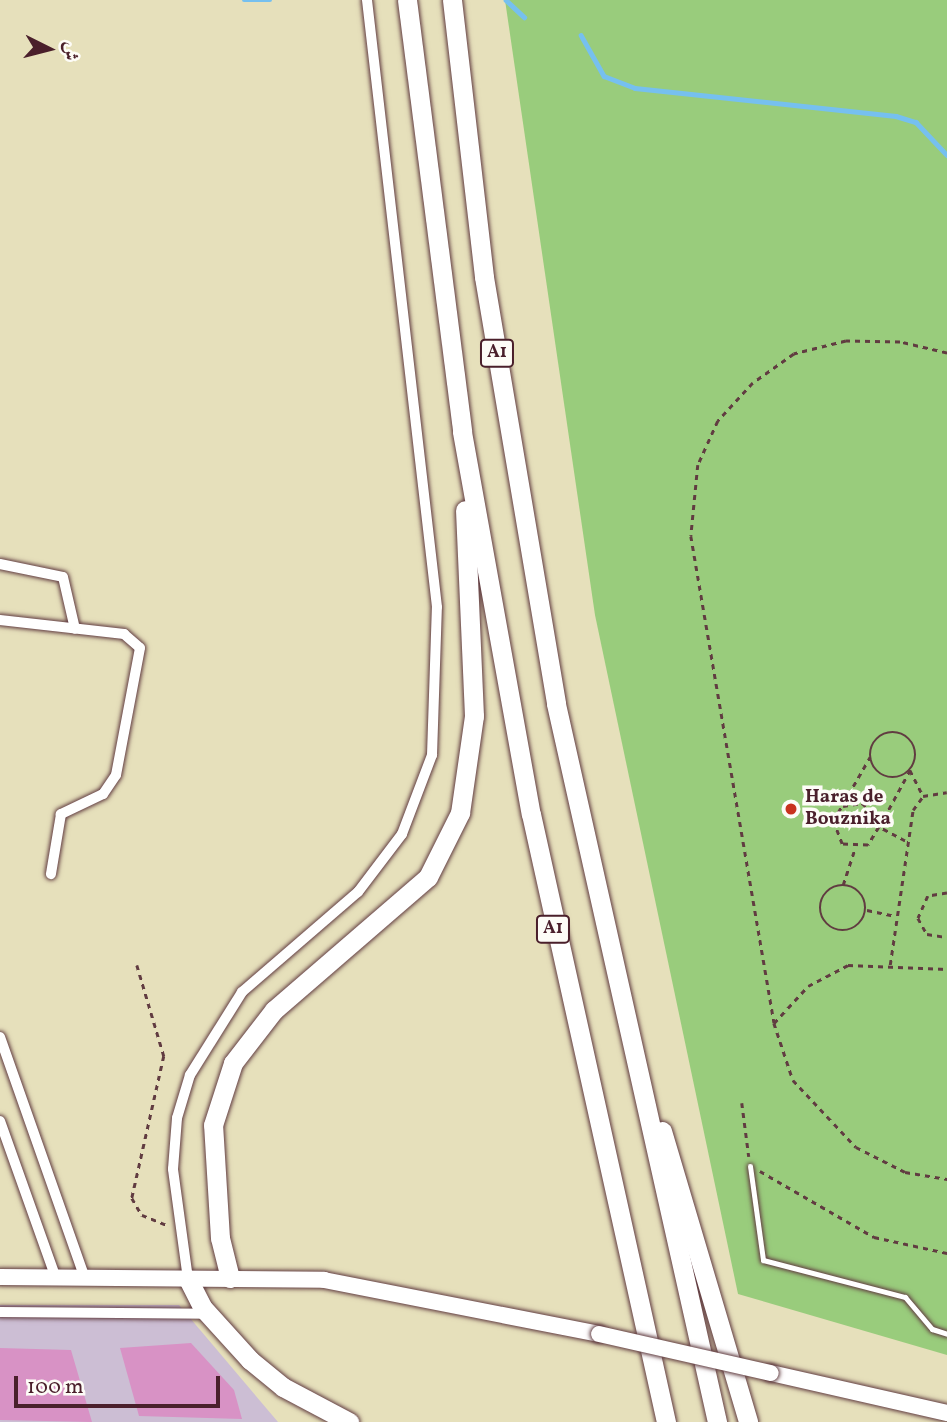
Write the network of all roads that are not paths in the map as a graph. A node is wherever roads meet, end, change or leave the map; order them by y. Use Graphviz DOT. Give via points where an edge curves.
graph roads {
  1 [pos="367,0"];
  2 [pos="407,0"];
  3 [pos="452,0"];
  4 [pos="462,432"];
  5 [pos="0,564"];
  6 [pos="0,620"];
  7 [pos="75,629"];
  8 [pos="51,874"];
  9 [pos="610,951"];
  10 [pos="0,1037"];
  11 [pos="0,1121"];
  12 [pos="750,1166"];
  13 [pos="0,1277"];
  14 [pos="56,1278"];
  15 [pos="85,1278"];
  16 [pos="230,1278"];
  17 [pos="188,1279"];
  18 [pos="0,1312"];
  19 [pos="209,1314"];
  20 [pos="947,1334"];
  21 [pos="947,1413"];
  22 [pos="349,1422"];
  23 [pos="666,1422"];
  24 [pos="717,1422"];
  25 [pos="748,1422"];
  1 -- 17 [label="street" via="437,607 432,755 402,834 358,891 242,992 216,1026 177,1118 177,1229"];
  2 -- 4 [label="highway, A1"];
  3 -- 9 [label="highway, A1" via="489,304 556,704"];
  4 -- 16 [label="highway" via="474,716 460,813 428,877 274,1010 233,1063 213,1125 220,1238"];
  4 -- 23 [label="highway, A1" via="565,988"];
  5 -- 7 [label="street" via="63,577"];
  6 -- 7 [label="street"];
  7 -- 8 [label="street" via="129,636 140,658 113,782 61,814"];
  9 -- 24 [label="highway, A1"];
  9 -- 25 [label="highway"];
  10 -- 15 [label="street"];
  11 -- 14 [label="street"];
  12 -- 20 [label="lane" via="763,1260 905,1297 932,1329"];
  13 -- 14 [label="street"];
  14 -- 15 [label="street"];
  15 -- 17 [label="street"];
  16 -- 17 [label="street"];
  16 -- 21 [label="street, bridge" via="382,1288"];
  17 -- 19 [label="highway"];
  18 -- 19 [label="street"];
  19 -- 22 [label="highway" via="283,1387"];
}
